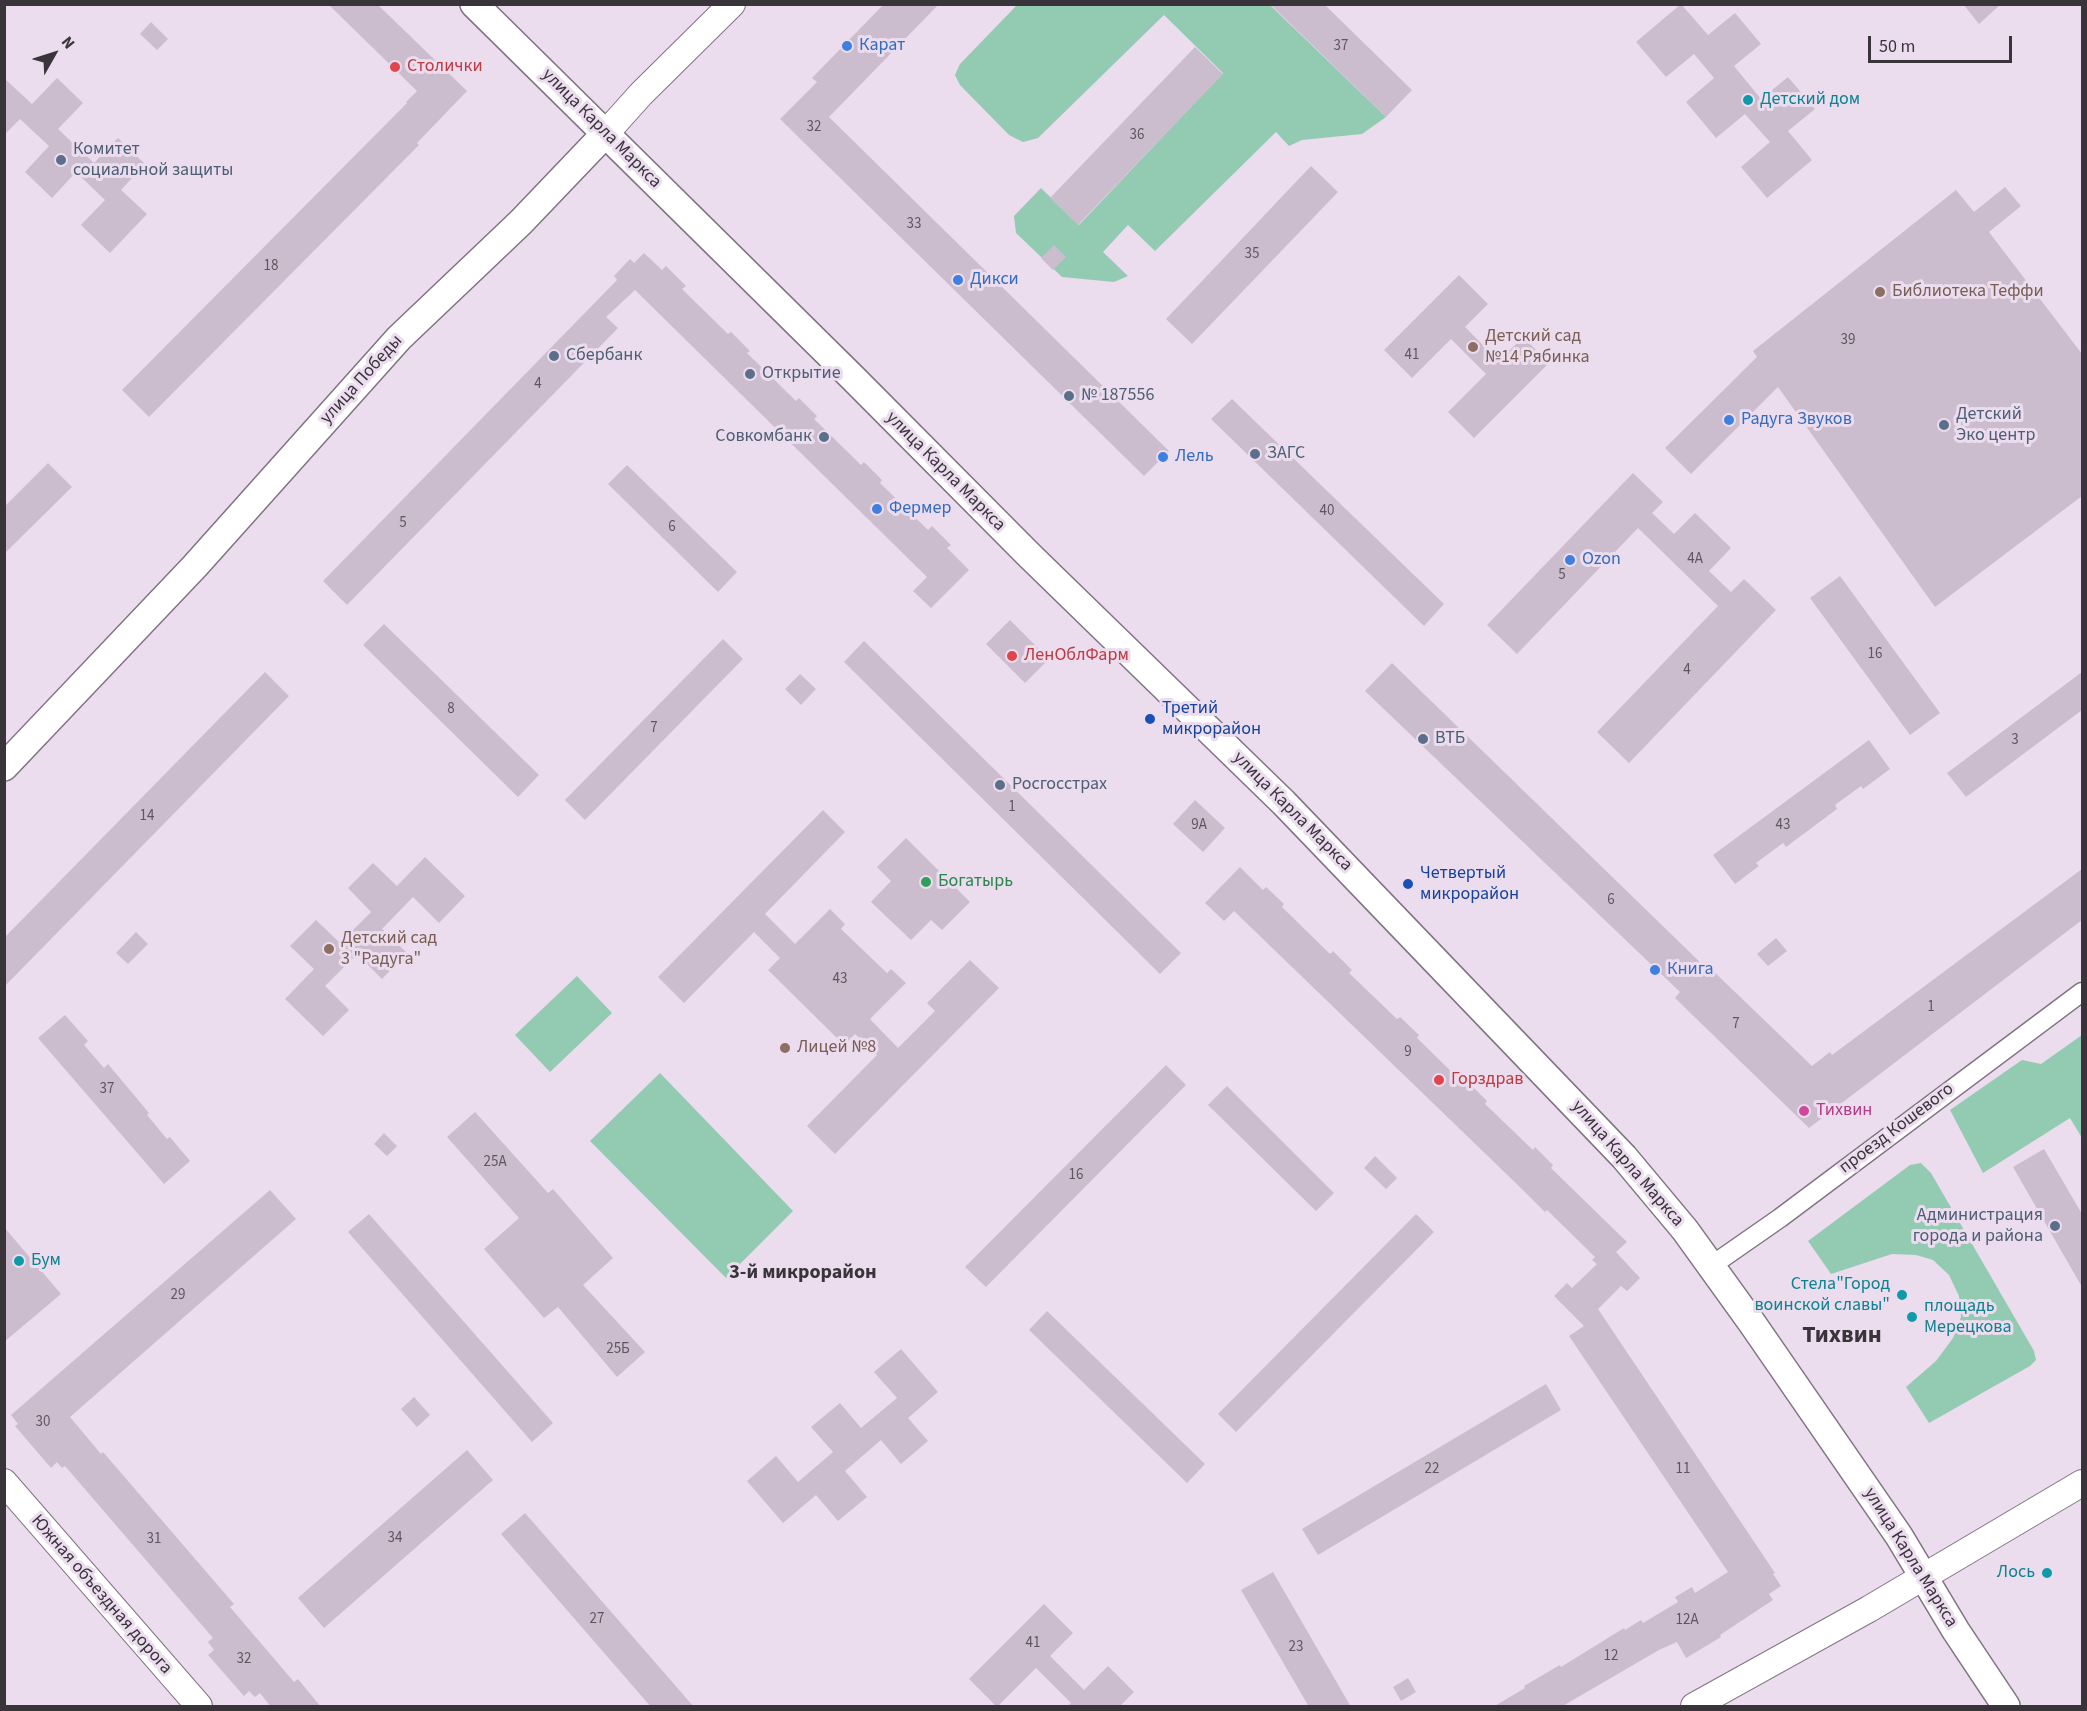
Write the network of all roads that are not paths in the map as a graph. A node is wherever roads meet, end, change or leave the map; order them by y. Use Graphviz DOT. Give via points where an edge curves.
graph roads {
  1 [pos="474,4"];
  2 [pos="732,4"];
  3 [pos="606,133"];
  4 [pos="4,767"];
  5 [pos="2082,992"];
  6 [pos="1711,1266"];
  7 [pos="4,1482"];
  8 [pos="2082,1483"];
  9 [pos="1925,1577"];
  10 [pos="199,1707"];
  11 [pos="1694,1707"];
  12 [pos="2007,1707"];
  1 -- 3 [label="main road, улица Карла Маркса"];
  2 -- 3 [label="street, улица Победы"];
  3 -- 4 [label="main road, улица Победы" via="521,222 399,338 195,566"];
  3 -- 6 [label="main road, улица Карла Маркса" via="1020,547 1279,797 1624,1157"];
  5 -- 6 [label="street, проезд Кошевого"];
  6 -- 9 [label="main road, улица Карла Маркса"];
  7 -- 10 [label="street, Южная объездная дорога"];
  8 -- 9 [label="street"];
  9 -- 11 [label="street"];
  9 -- 12 [label="main road, улица Карла Маркса"];
}
